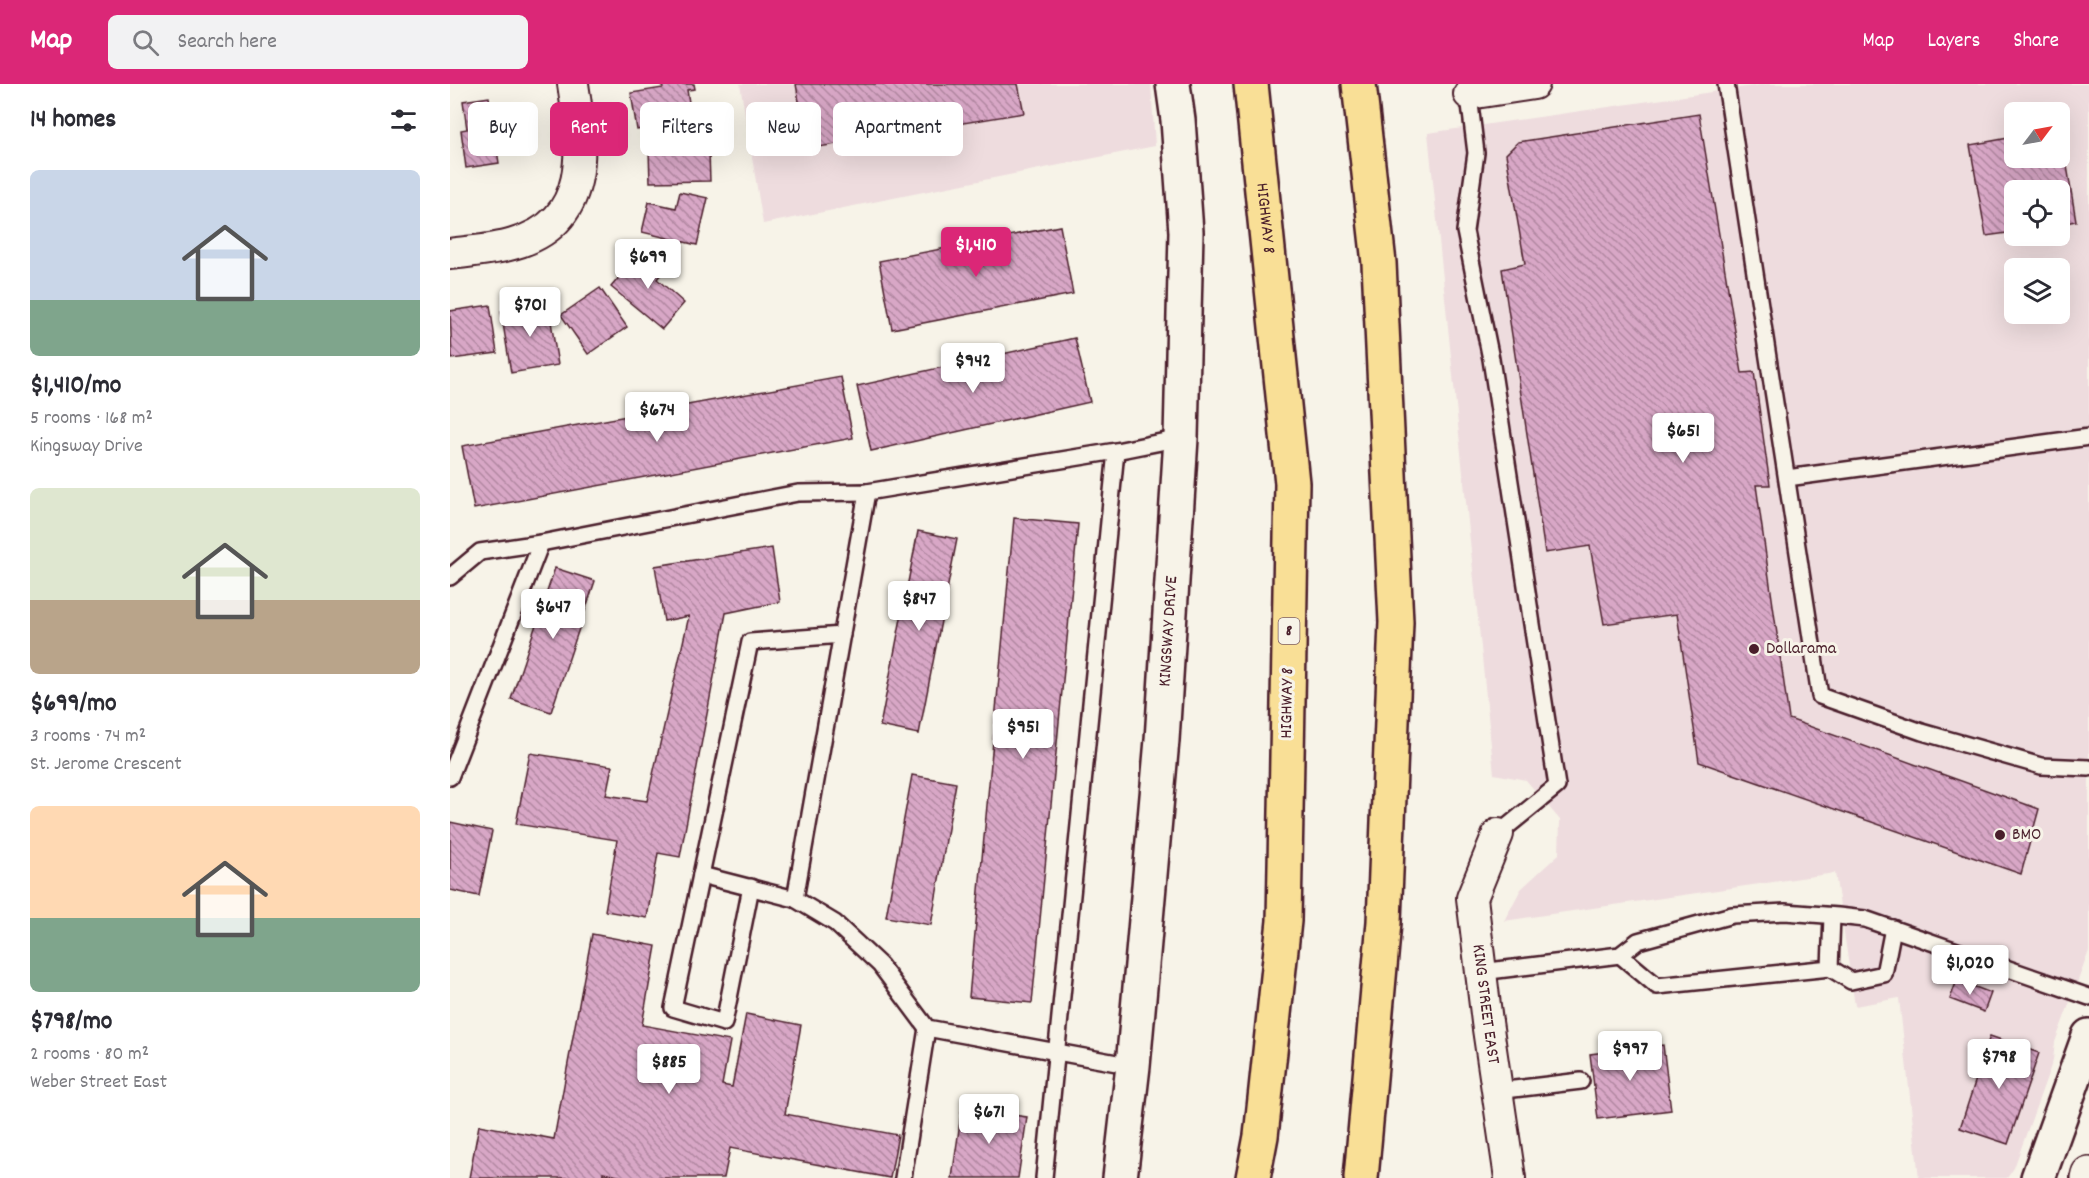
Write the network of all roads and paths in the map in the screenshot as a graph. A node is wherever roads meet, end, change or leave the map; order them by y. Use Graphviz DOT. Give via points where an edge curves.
graph roads {
  1 [pos="573,84"];
  2 [pos="1173,84"];
  3 [pos="1251,84"];
  4 [pos="1359,84"];
  5 [pos="1534,84"];
  6 [pos="1726,84"];
  7 [pos="1468,89"];
  8 [pos="450,254"];
  9 [pos="2089,437"];
  10 [pos="1181,438"];
  11 [pos="1116,451"];
  12 [pos="1787,478"];
  13 [pos="867,492"];
  14 [pos="540,543"];
  15 [pos="450,577"];
  16 [pos="842,635"];
  17 [pos="2089,768"];
  18 [pos="450,777"];
  19 [pos="1498,834"];
  20 [pos="701,875"];
  21 [pos="751,888"];
  22 [pos="795,899"];
  23 [pos="1832,916"];
  24 [pos="1893,928"];
  25 [pos="1620,955"];
  26 [pos="1830,968"];
  27 [pos="1481,972"];
  28 [pos="2089,997"];
  29 [pos="927,1028"];
  30 [pos="2089,1036"];
  31 [pos="1057,1052"];
  32 [pos="1133,1066"];
  33 [pos="1581,1081"];
  34 [pos="1497,1091"];
  35 [pos="903,1178"];
  36 [pos="1044,1178"];
  37 [pos="1120,1178"];
  38 [pos="1253,1178"];
  39 [pos="1361,1178"];
  40 [pos="1510,1178"];
  41 [pos="2038,1178"];
  1 -- 8 [label="street" via="580,132 578,173 564,212 553,224 514,244"];
  2 -- 10 [label="street, KINGSWAY DRIVE" via="1186,231"];
  3 -- 38 [label="highway, HIGHWAY 8 / 8" via="1292,483 1284,921"];
  4 -- 39 [label="highway" via="1380,263 1396,622 1384,922"];
  5 -- 7 [label="street"];
  6 -- 12 [label="lane"];
  7 -- 19 [label="lane" via="1476,153 1465,231 1491,359 1557,786"];
  9 -- 12 [label="lane"];
  10 -- 11 [label="lane"];
  10 -- 32 [label="street, KINGSWAY DRIVE" via="1162,740"];
  11 -- 13 [label="lane"];
  11 -- 31 [label="lane"];
  12 -- 17 [label="lane" via="1820,696 1923,732 2042,766"];
  13 -- 14 [label="lane" via="798,493"];
  13 -- 16 [label="lane"];
  14 -- 15 [label="lane" via="480,552"];
  14 -- 18 [label="lane"];
  16 -- 20 [label="lane" via="750,642"];
  16 -- 22 [label="lane"];
  19 -- 27 [label="street, KING STREET EAST" via="1472,898"];
  20 -- 21 [label="lane"];
  20 -- 21 [label="lane" via="673,1008 724,1023"];
  21 -- 22 [label="lane"];
  22 -- 29 [label="lane" via="835,923 880,965"];
  23 -- 24 [label="lane" via="1865,919"];
  23 -- 25 [label="lane" via="1785,912 1732,915 1638,940"];
  23 -- 26 [label="lane"];
  24 -- 26 [label="lane" via="1884,974 1851,981"];
  24 -- 28 [label="lane"];
  25 -- 26 [label="lane" via="1657,986"];
  25 -- 27 [label="lane"];
  27 -- 34 [label="street, KING STREET EAST"];
  29 -- 31 [label="lane"];
  29 -- 35 [label="lane"];
  30 -- 41 [label="street"];
  31 -- 32 [label="lane"];
  31 -- 36 [label="lane"];
  32 -- 37 [label="street, KINGSWAY DRIVE"];
  33 -- 34 [label="lane"];
  34 -- 40 [label="street, KING STREET EAST"];
}
